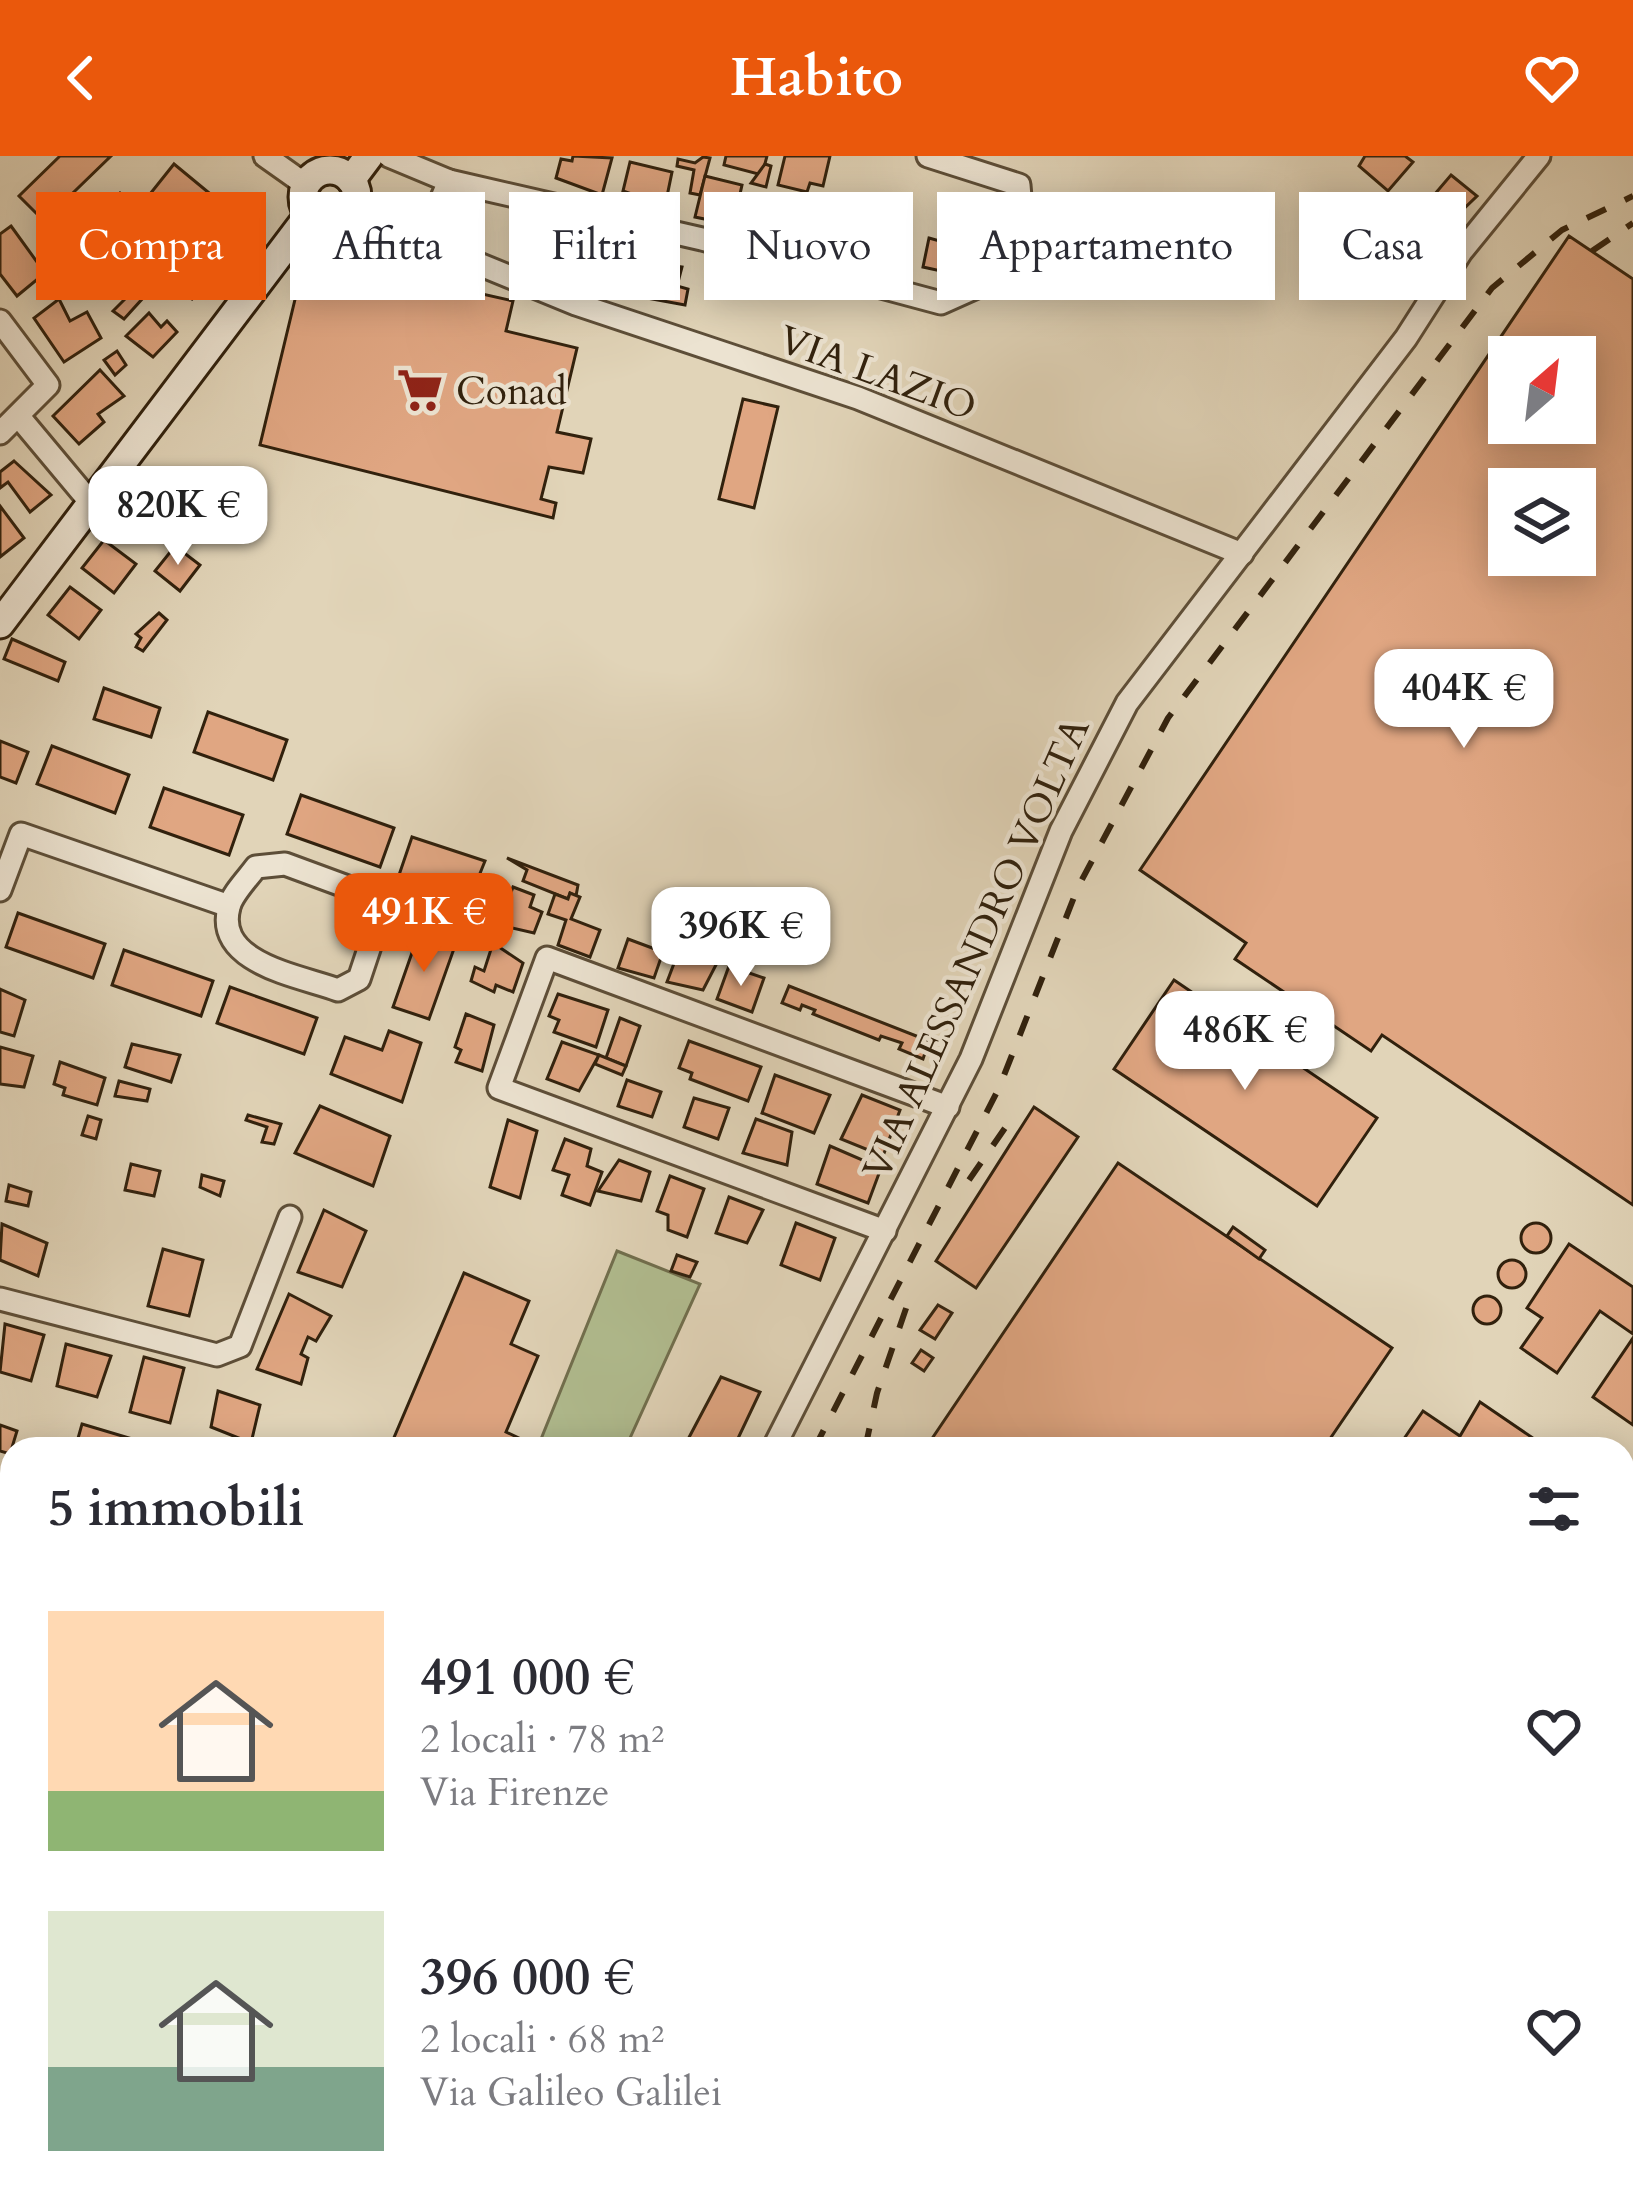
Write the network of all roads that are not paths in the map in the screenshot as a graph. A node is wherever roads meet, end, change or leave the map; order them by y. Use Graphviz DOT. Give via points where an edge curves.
graph roads {
  1 [pos="265,156"];
  2 [pos="369,156"];
  3 [pos="389,156"];
  4 [pos="928,156"];
  5 [pos="1539,156"];
  6 [pos="350,170"];
  7 [pos="449,181"];
  8 [pos="306,184"];
  9 [pos="304,192"];
  10 [pos="444,192"];
  11 [pos="290,240"];
  12 [pos="485,266"];
  13 [pos="0,321"];
  14 [pos="20,418"];
  15 [pos="0,433"];
  16 [pos="91,502"];
  17 [pos="1242,554"];
  18 [pos="0,624"];
  19 [pos="0,890"];
  20 [pos="229,906"];
  21 [pos="948,1107"];
  22 [pos="290,1217"];
  23 [pos="885,1231"];
  24 [pos="0,1299"];
  25 [pos="779,1437"];
  1 -- 8 [label="street"];
  2 -- 6 [label="main road"];
  3 -- 7 [label="street"];
  4 -- 7 [label="street" via="1019,185 1022,221 979,286 941,303"];
  5 -- 17 [label="street, VIA ALESSANDRO VOLTA"];
  6 -- 8 [label="main road" via="326,170"];
  7 -- 10 [label="street"];
  8 -- 9 [label="main road"];
  11 -- 16 [label="main road"];
  12 -- 17 [label="street, VIA LAZIO" via="635,326 858,398"];
  13 -- 14 [label="street" via="48,385"];
  14 -- 15 [label="street"];
  14 -- 16 [label="street"];
  16 -- 18 [label="main road"];
  17 -- 21 [label="street, VIA ALESSANDRO VOLTA" via="1152,668 1101,750"];
  19 -- 20 [label="street" via="22,834"];
  20 -- 20 [label="street" via="230,937 247,957 338,990 359,979 381,913 361,892 285,864 256,867"];
  21 -- 23 [label="street, VIA ALESSANDRO VOLTA"];
  21 -- 23 [label="street" via="547,958 500,1088"];
  22 -- 24 [label="street" via="240,1346 217,1355"];
  23 -- 25 [label="street, VIA ALESSANDRO VOLTA"];
}
